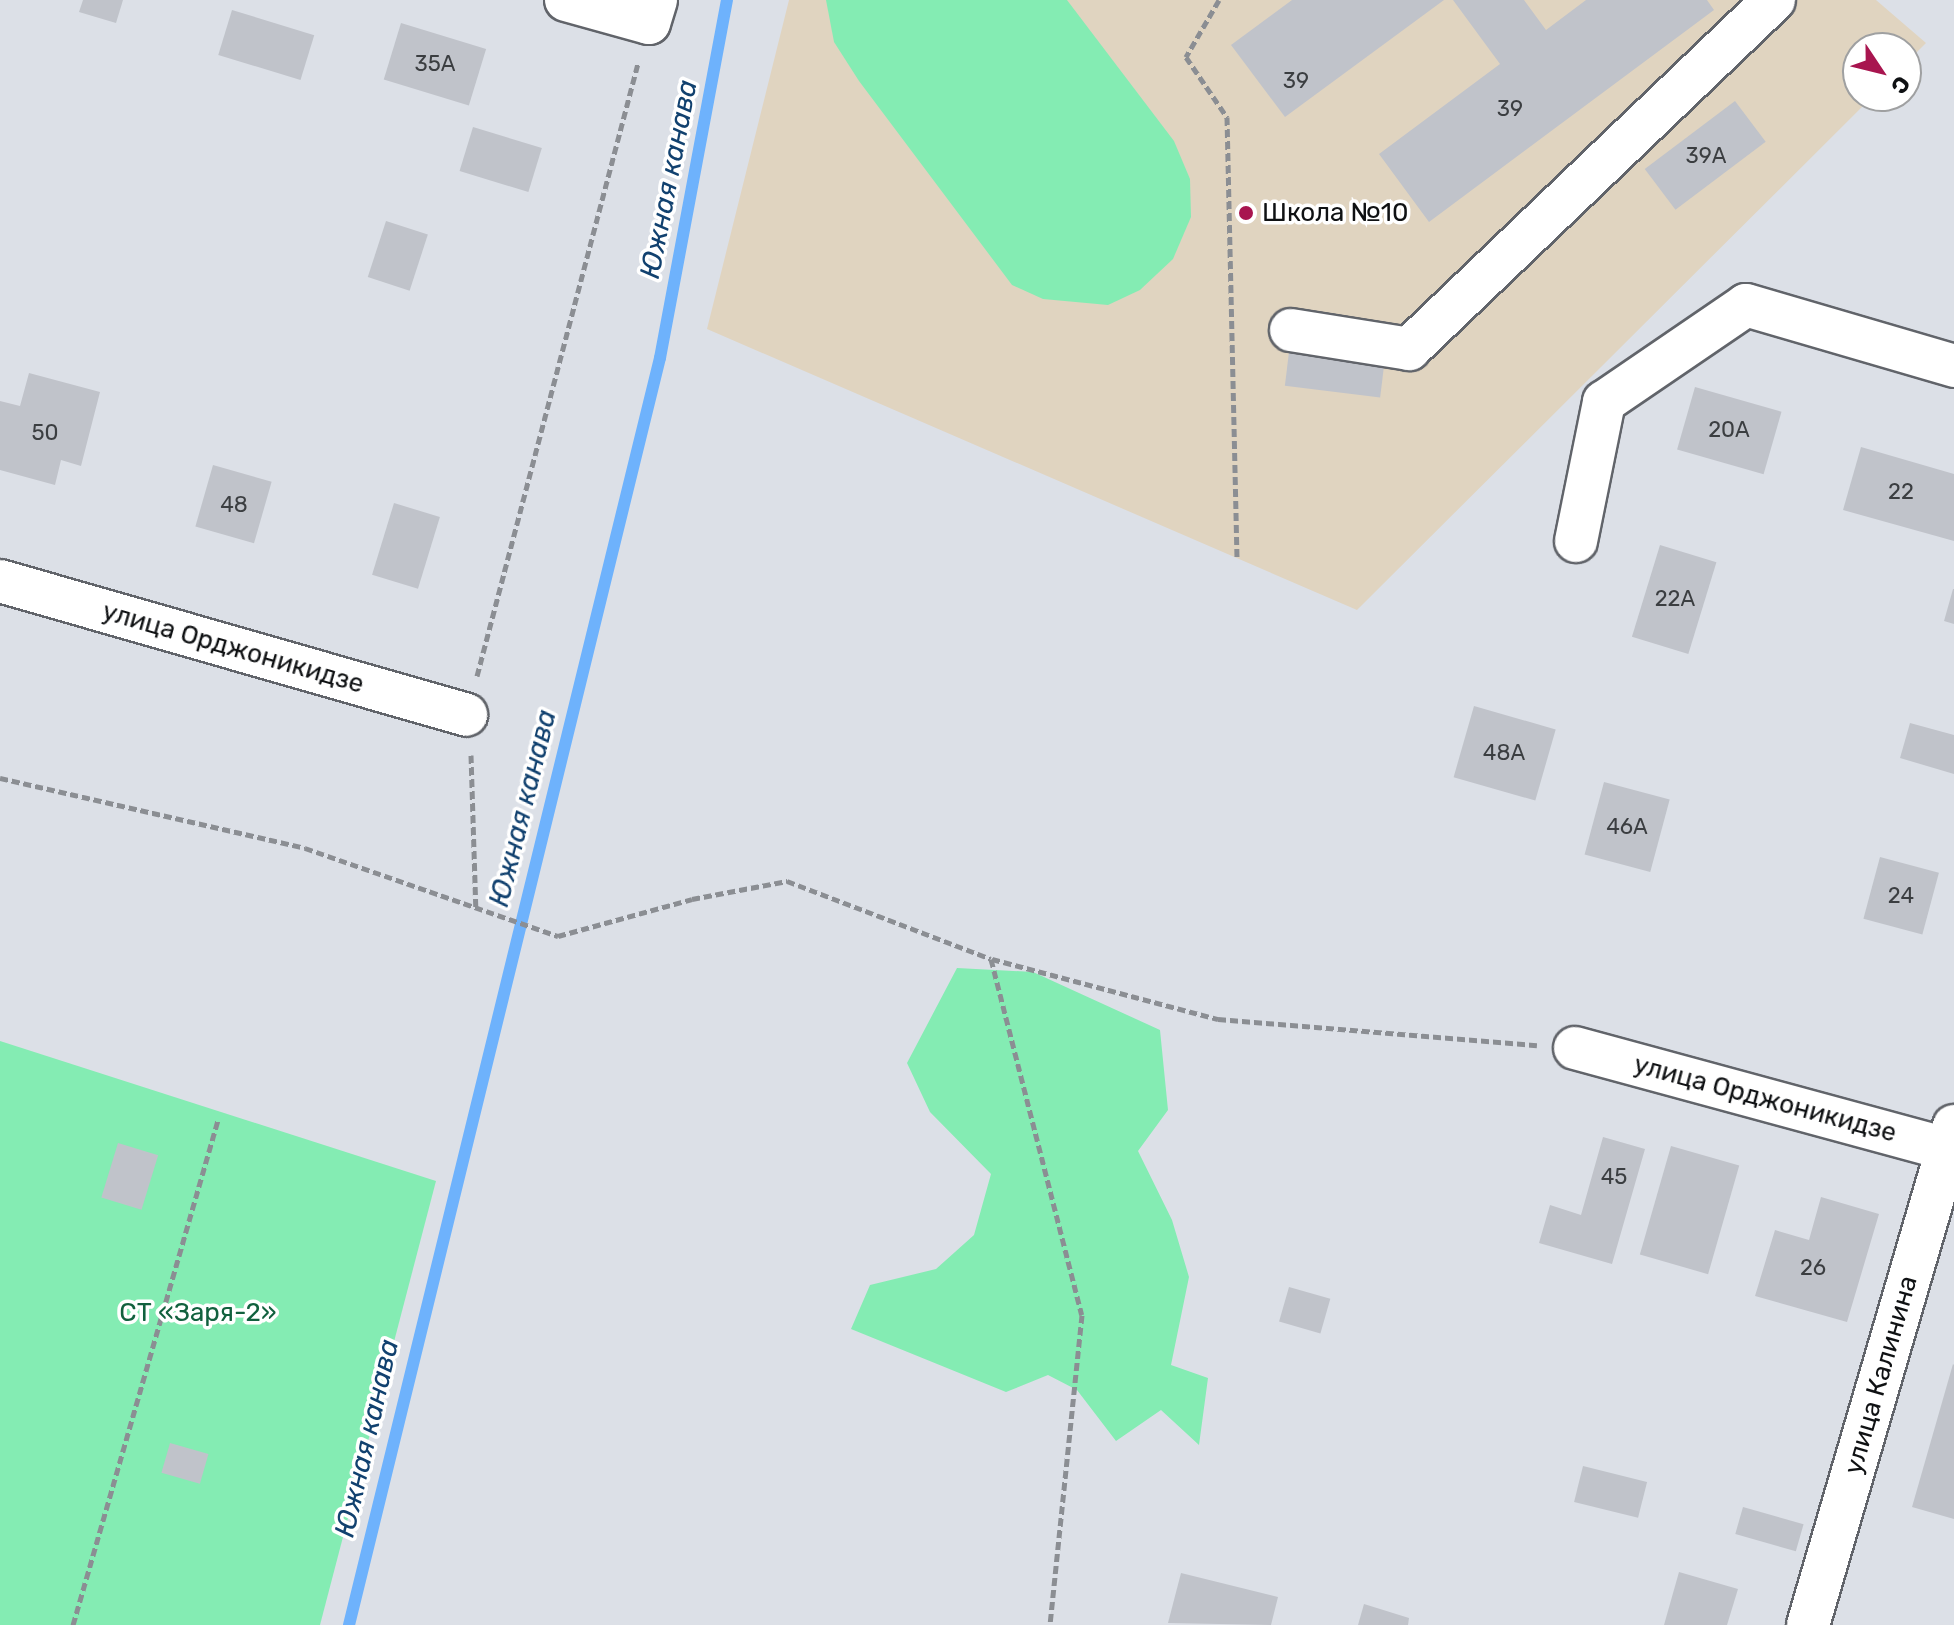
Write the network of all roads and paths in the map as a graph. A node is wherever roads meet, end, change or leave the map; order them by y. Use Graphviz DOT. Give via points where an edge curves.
graph roads {
  1 [pos="566,0"];
  2 [pos="1219,0"];
  3 [pos="1774,0"];
  4 [pos="652,11"];
  5 [pos="1291,330"];
  6 [pos="1954,366"];
  7 [pos="1576,541"];
  8 [pos="1237,558"];
  9 [pos="0,581"];
  10 [pos="466,715"];
  11 [pos="0,778"];
  12 [pos="476,910"];
  13 [pos="991,959"];
  14 [pos="1575,1048"];
  15 [pos="218,1120"];
  16 [pos="1952,1141"];
  17 [pos="73,1625"];
  18 [pos="1050,1625"];
  19 [pos="1808,1625"];
  1 -- 4 [label="street"];
  2 -- 8 [label="path" via="1186,57 1227,117"];
  3 -- 5 [label="street" via="1409,349"];
  4 -- 10 [label="path"];
  6 -- 7 [label="street" via="1746,305 1604,402"];
  9 -- 10 [label="street, улица Орджоникидзе"];
  10 -- 12 [label="path"];
  11 -- 12 [label="path" via="305,848"];
  12 -- 13 [label="path" via="558,936 692,899 787,881"];
  13 -- 14 [label="path" via="1218,1019"];
  13 -- 18 [label="path" via="1082,1315"];
  14 -- 16 [label="street, улица Орджоникидзе"];
  15 -- 17 [label="path"];
  16 -- 19 [label="street, улица Калинина"];
}
